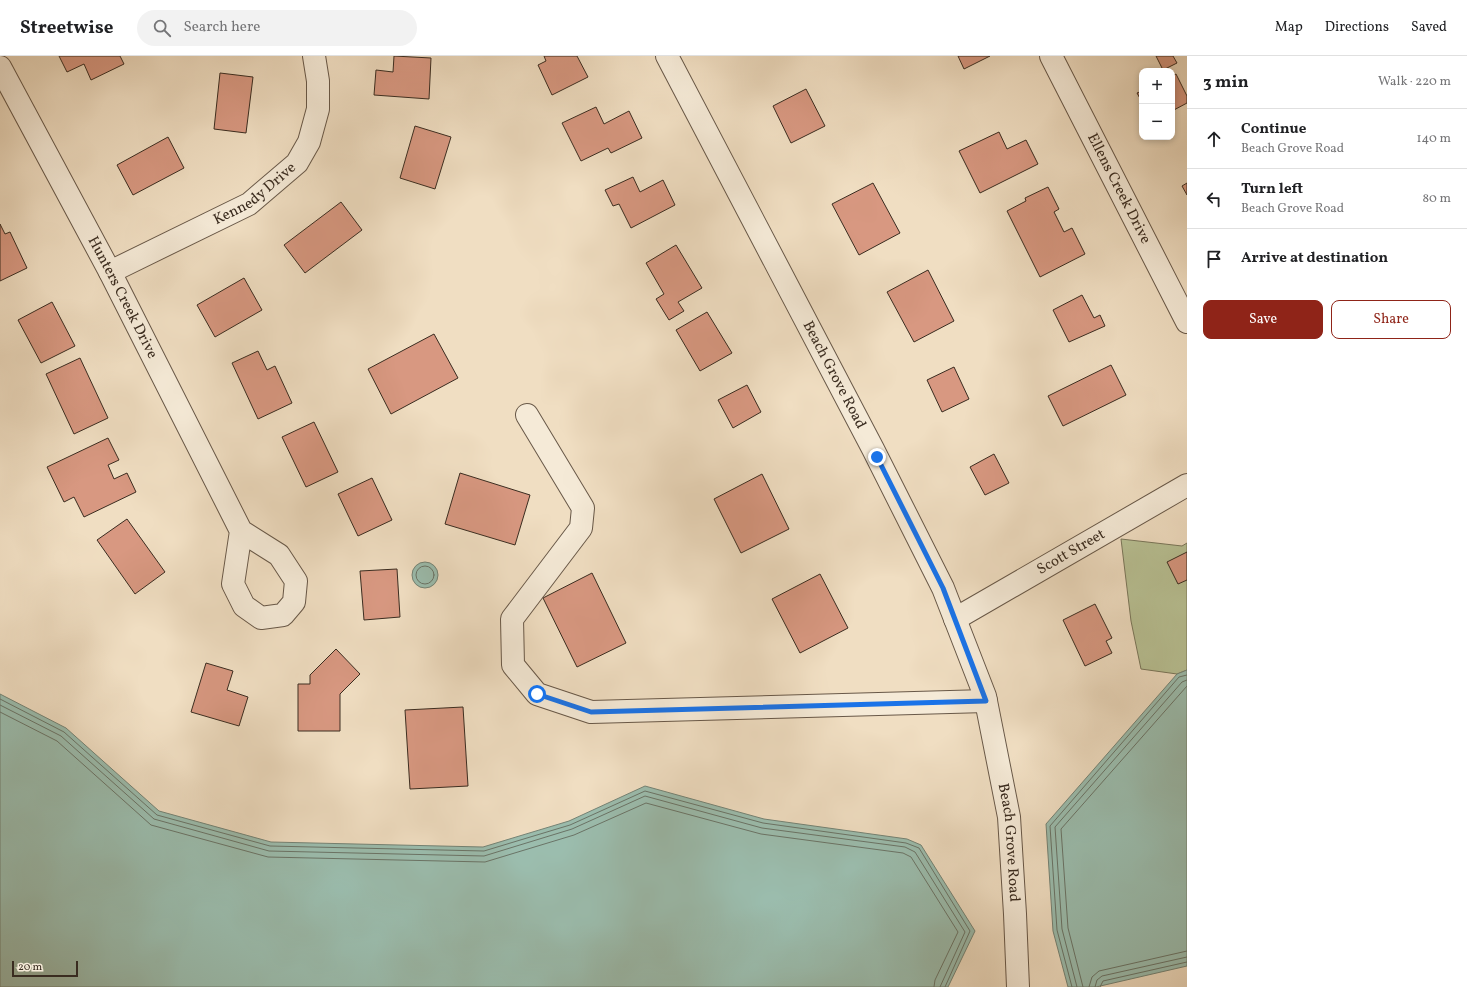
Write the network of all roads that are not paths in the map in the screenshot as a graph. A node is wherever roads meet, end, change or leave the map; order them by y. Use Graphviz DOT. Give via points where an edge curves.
graph roads {
  1 [pos="314,56"];
  2 [pos="667,56"];
  3 [pos="1051,56"];
  4 [pos="0,66"];
  5 [pos="110,272"];
  6 [pos="1187,322"];
  7 [pos="527,414"];
  8 [pos="1187,485"];
  9 [pos="242,531"];
  10 [pos="955,619"];
  11 [pos="986,701"];
  12 [pos="1018,987"];
  1 -- 5 [label="street, Kennedy Drive" via="318,81 318,109 309,142 297,163 249,204"];
  2 -- 10 [label="street, Beach Grove Road" via="877,457 943,588"];
  3 -- 6 [label="street, Ellens Creek Drive"];
  4 -- 5 [label="street, Hunters Creek Drive"];
  5 -- 9 [label="street, Hunters Creek Drive"];
  7 -- 11 [label="street" via="583,508 581,528 512,619 513,665 537,694 591,712"];
  8 -- 10 [label="street, Scott Street"];
  10 -- 11 [label="street, Beach Grove Road"];
  11 -- 12 [label="street, Beach Grove Road" via="1009,817"];
}
